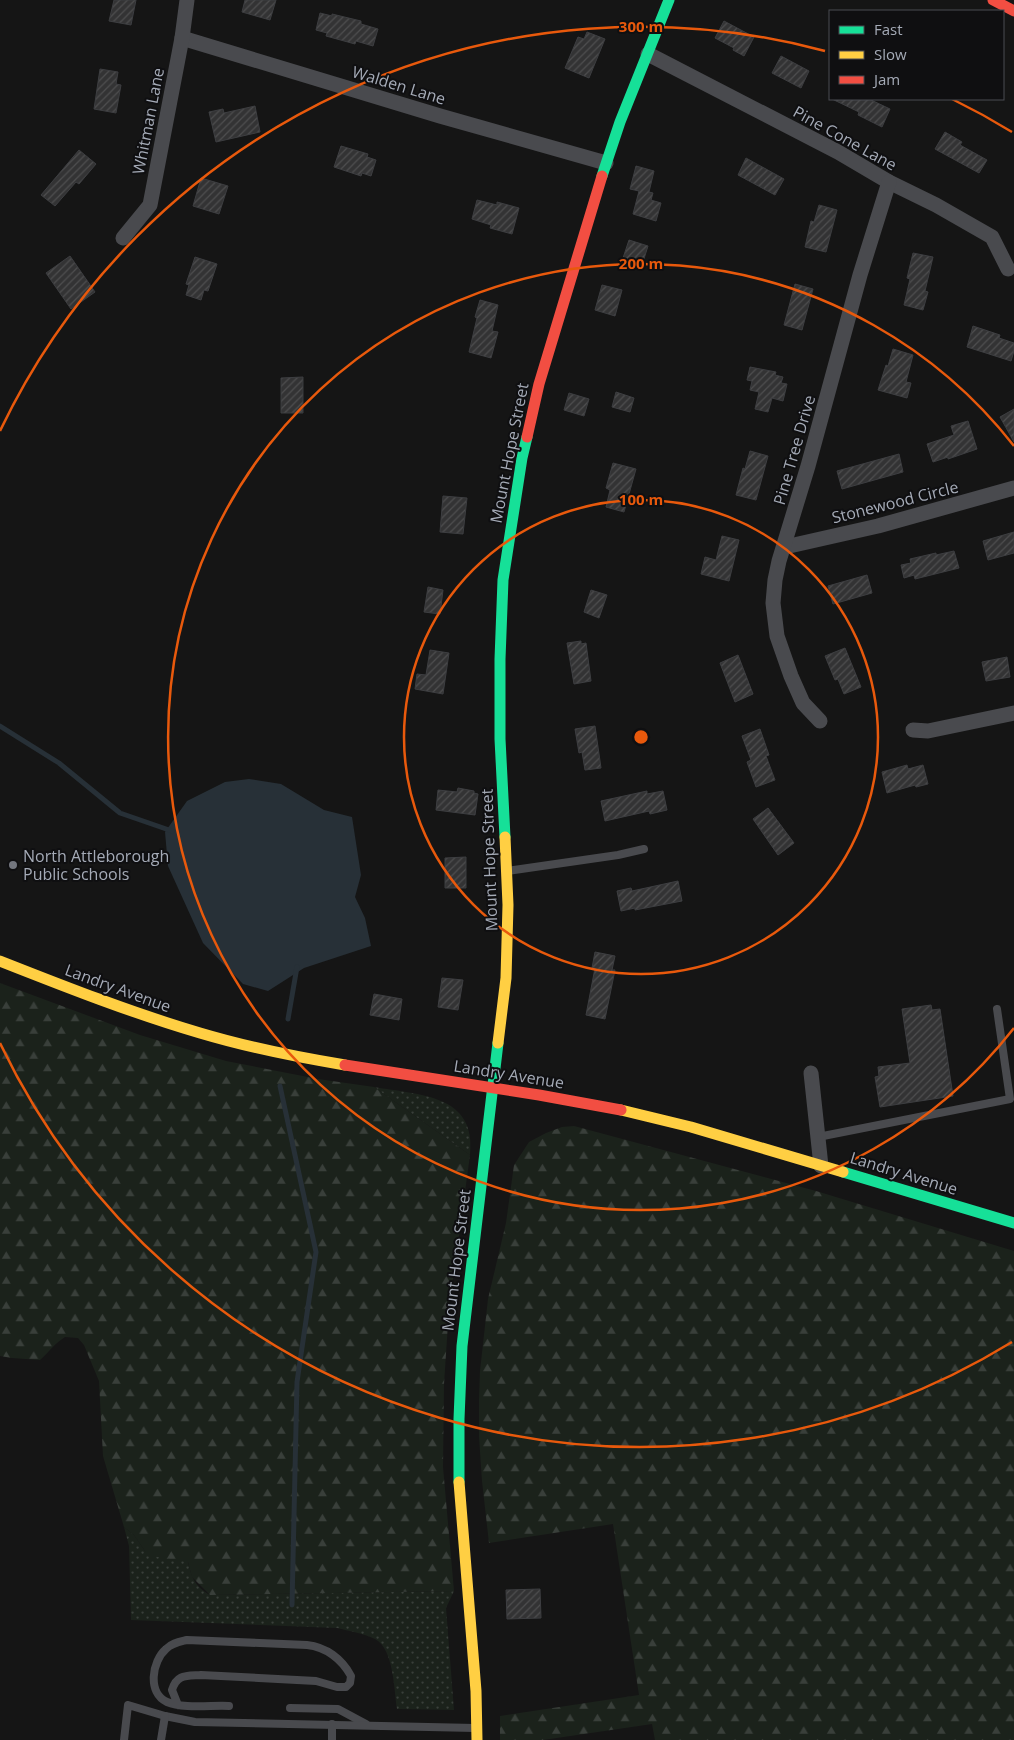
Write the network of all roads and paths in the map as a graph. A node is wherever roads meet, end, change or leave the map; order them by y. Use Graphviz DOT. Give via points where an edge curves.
graph roads {
  1 [pos="187,0"];
  2 [pos="670,0"];
  3 [pos="993,0"];
  4 [pos="1014,11"];
  5 [pos="182,38"];
  6 [pos="648,54"];
  7 [pos="606,162"];
  8 [pos="889,182"];
  9 [pos="123,238"];
  10 [pos="1008,269"];
  11 [pos="1014,488"];
  12 [pos="785,547"];
  13 [pos="1014,713"];
  14 [pos="820,721"];
  15 [pos="913,730"];
  16 [pos="644,849"];
  17 [pos="507,871"];
  18 [pos="0,961"];
  19 [pos="997,1009"];
  20 [pos="811,1073"];
  21 [pos="492,1087"];
  22 [pos="818,1137"];
  23 [pos="821,1166"];
  24 [pos="1014,1223"];
  25 [pos="178,1705"];
  26 [pos="229,1706"];
  27 [pos="290,1708"];
  28 [pos="165,1716"];
  29 [pos="332,1724"];
  30 [pos="367,1725"];
  31 [pos="478,1728"];
  32 [pos="124,1740"];
  33 [pos="161,1740"];
  34 [pos="332,1740"];
  35 [pos="477,1740"];
  1 -- 5 [label="street, Whitman Lane"];
  2 -- 6 [label="street, Mount Hope Street"];
  3 -- 4 [label="street"];
  5 -- 7 [label="street, Walden Lane"];
  5 -- 9 [label="street, Whitman Lane" via="150,205"];
  6 -- 7 [label="street, Mount Hope Street"];
  6 -- 8 [label="street, Pine Cone Lane" via="838,152"];
  7 -- 17 [label="street, Mount Hope Street" via="539,384 512,515 503,580 500,659 500,739"];
  8 -- 10 [label="street, Pine Cone Lane" via="992,237"];
  8 -- 12 [label="street, Pine Tree Drive"];
  11 -- 12 [label="street, Stonewood Circle" via="878,526"];
  12 -- 14 [label="street, Pine Tree Drive" via="779,561 773,603 778,636 803,703"];
  13 -- 15 [label="street" via="928,731"];
  16 -- 17 [label="lane"];
  17 -- 21 [label="street, Mount Hope Street" via="506,978"];
  18 -- 21 [label="street, Landry Avenue" via="133,1012 230,1041 337,1063"];
  19 -- 22 [label="lane" via="1010,1099"];
  20 -- 22 [label="street"];
  21 -- 23 [label="street, Landry Avenue" via="630,1112"];
  21 -- 31 [label="street, Mount Hope Street" via="462,1346 459,1419 459,1493"];
  22 -- 23 [label="street"];
  23 -- 24 [label="street, Landry Avenue"];
  25 -- 25 [label="lane" via="172,1690 174,1682 182,1676 316,1681 337,1687 346,1686 352,1676 334,1656 315,1646 187,1640 166,1648 155,1667 153,1685 158,1694 166,1702"];
  25 -- 26 [label="lane"];
  27 -- 30 [label="lane" via="338,1709"];
  28 -- 29 [label="lane" via="195,1722"];
  28 -- 32 [label="lane" via="128,1705"];
  28 -- 33 [label="lane"];
  29 -- 30 [label="lane"];
  29 -- 34 [label="lane"];
  30 -- 31 [label="lane"];
  31 -- 35 [label="street, Mount Hope Street"];
}
